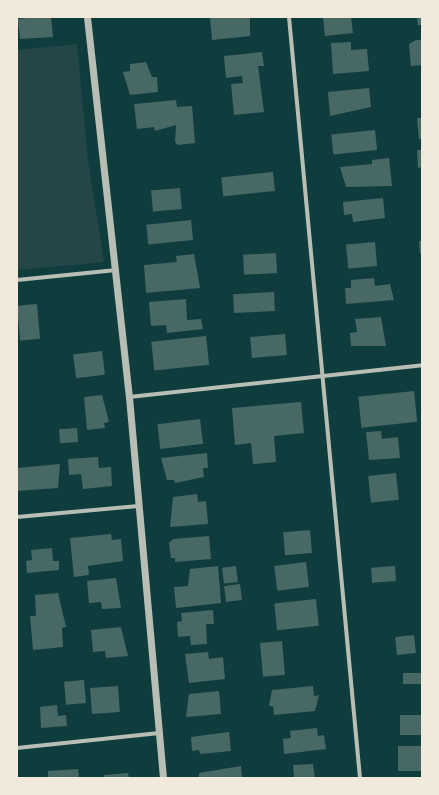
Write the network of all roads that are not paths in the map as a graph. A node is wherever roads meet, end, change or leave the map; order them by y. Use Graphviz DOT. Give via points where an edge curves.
graph roads {
  1 [pos="87,17"];
  2 [pos="289,17"];
  3 [pos="116,270"];
  4 [pos="17,280"];
  5 [pos="422,365"];
  6 [pos="322,376"];
  7 [pos="129,397"];
  8 [pos="139,506"];
  9 [pos="17,517"];
  10 [pos="159,733"];
  11 [pos="17,748"];
  12 [pos="163,778"];
  13 [pos="360,778"];
  1 -- 3 [label="street"];
  2 -- 6 [label="street"];
  3 -- 4 [label="street"];
  3 -- 7 [label="street"];
  5 -- 6 [label="street"];
  6 -- 7 [label="street"];
  6 -- 13 [label="street"];
  7 -- 8 [label="street"];
  8 -- 9 [label="street"];
  8 -- 10 [label="street"];
  10 -- 11 [label="street"];
  10 -- 12 [label="street"];
}
